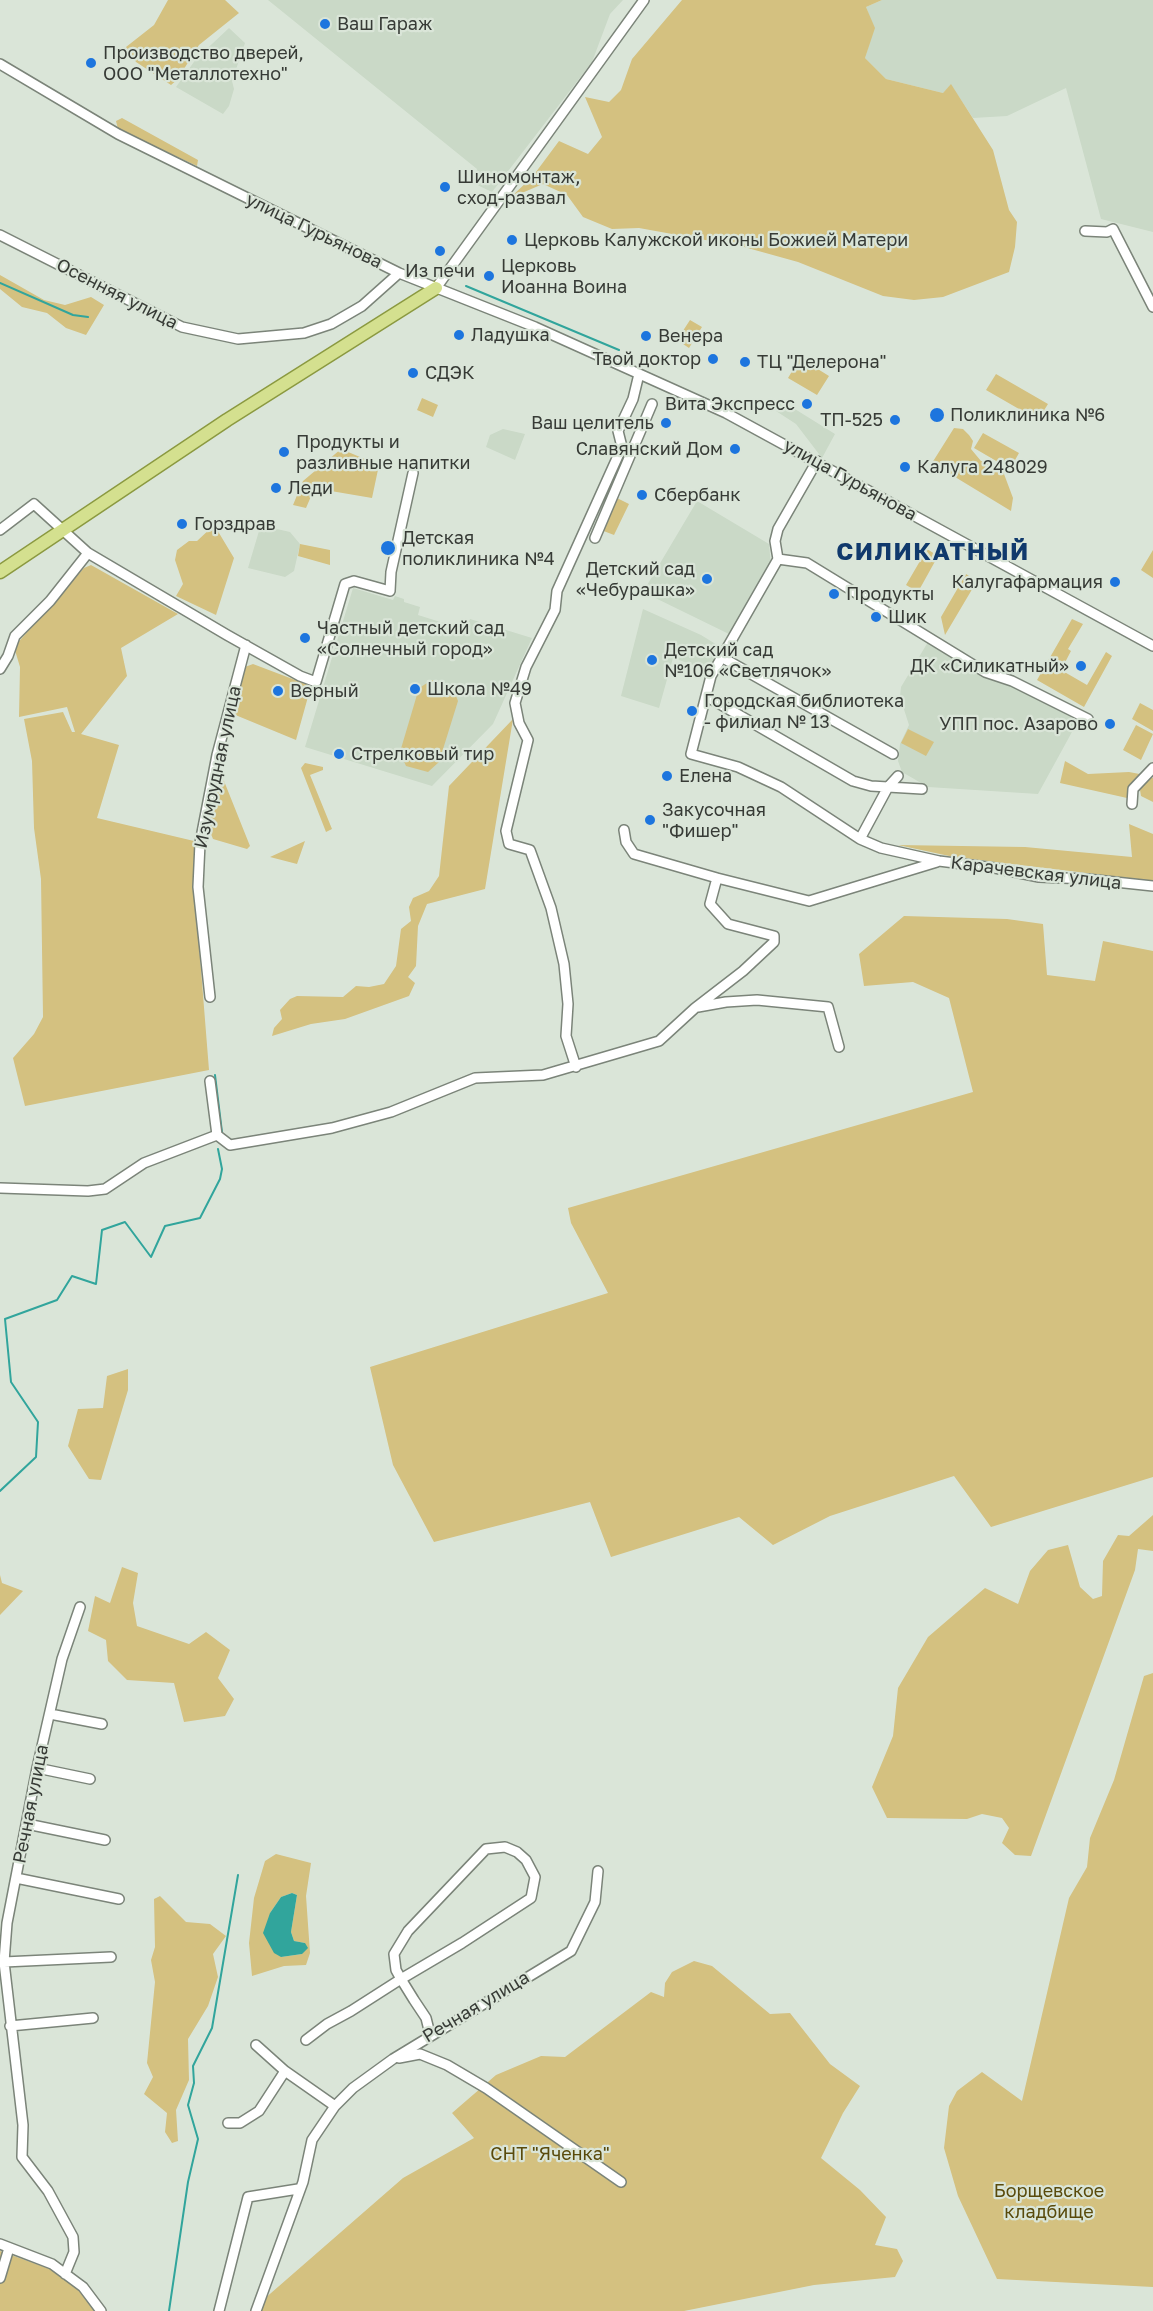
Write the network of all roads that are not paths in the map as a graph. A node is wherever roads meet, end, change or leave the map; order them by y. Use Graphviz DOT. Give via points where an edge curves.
graph roads {
  1 [pos="644,0"];
  2 [pos="0,64"];
  3 [pos="1085,231"];
  4 [pos="0,235"];
  5 [pos="399,273"];
  6 [pos="436,288"];
  7 [pos="1153,307"];
  8 [pos="639,374"];
  9 [pos="652,404"];
  10 [pos="817,461"];
  11 [pos="413,473"];
  12 [pos="64,529"];
  13 [pos="0,530"];
  14 [pos="595,538"];
  15 [pos="88,553"];
  16 [pos="778,559"];
  17 [pos="0,572"];
  18 [pos="246,645"];
  19 [pos="1153,646"];
  20 [pos="723,658"];
  21 [pos="0,669"];
  22 [pos="706,696"];
  23 [pos="1088,719"];
  24 [pos="893,754"];
  25 [pos="1153,768"];
  26 [pos="898,776"];
  27 [pos="888,787"];
  28 [pos="922,789"];
  29 [pos="1132,804"];
  30 [pos="624,830"];
  31 [pos="860,838"];
  32 [pos="939,861"];
  33 [pos="717,878"];
  34 [pos="1153,886"];
  35 [pos="210,997"];
  36 [pos="695,1008"];
  37 [pos="839,1047"];
  38 [pos="576,1067"];
  39 [pos="210,1081"];
  40 [pos="217,1135"];
  41 [pos="0,1188"];
  42 [pos="80,1606"];
  43 [pos="50,1714"];
  44 [pos="102,1724"];
  45 [pos="37,1768"];
  46 [pos="90,1779"];
  47 [pos="27,1824"];
  48 [pos="105,1840"];
  49 [pos="598,1870"];
  50 [pos="16,1878"];
  51 [pos="119,1899"];
  52 [pos="111,1957"];
  53 [pos="4,1962"];
  54 [pos="401,1979"];
  55 [pos="93,2018"];
  56 [pos="10,2026"];
  57 [pos="430,2034"];
  58 [pos="306,2040"];
  59 [pos="256,2045"];
  60 [pos="393,2059"];
  61 [pos="285,2071"];
  62 [pos="335,2106"];
  63 [pos="228,2123"];
  64 [pos="621,2182"];
  65 [pos="298,2189"];
  66 [pos="4,2246"];
  67 [pos="65,2274"];
  68 [pos="0,2278"];
  69 [pos="101,2311"];
  70 [pos="219,2311"];
  71 [pos="256,2311"];
  1 -- 6 [label="street"];
  2 -- 5 [label="street, улица Гурьянова" via="118,134"];
  3 -- 7 [label="street" via="1113,229"];
  4 -- 5 [label="street, Осенняя улица" via="182,327 238,339 304,333 331,324 362,306"];
  5 -- 6 [label="street, улица Гурьянова"];
  6 -- 8 [label="street, улица Гурьянова" via="472,299"];
  6 -- 12 [label="main road"];
  8 -- 10 [label="street, улица Гурьянова" via="726,413"];
  8 -- 38 [label="street" via="633,399 618,431 622,447 557,591 555,610 526,667 515,703 528,740 506,831 509,844 530,850 551,908 564,964 566,1036"];
  9 -- 14 [label="street"];
  10 -- 16 [label="street" via="778,529"];
  10 -- 19 [label="street, улица Гурьянова"];
  11 -- 18 [label="street" via="390,591 354,581 345,584 316,682"];
  12 -- 13 [label="street" via="34,504"];
  12 -- 15 [label="street"];
  12 -- 17 [label="main road"];
  15 -- 18 [label="street"];
  15 -- 21 [label="street" via="50,601 15,636"];
  16 -- 20 [label="street"];
  16 -- 23 [label="street" via="807,563 985,672 1012,681"];
  18 -- 35 [label="street, Изумрудная улица" via="217,755 200,843 198,887"];
  20 -- 22 [label="street" via="711,676"];
  20 -- 24 [label="street"];
  22 -- 27 [label="street" via="853,781"];
  22 -- 31 [label="street, Карачевская улица" via="691,754 738,767 782,787"];
  25 -- 29 [label="street" via="1133,789"];
  26 -- 27 [label="street"];
  27 -- 28 [label="street"];
  27 -- 31 [label="street"];
  30 -- 33 [label="street" via="634,854"];
  31 -- 32 [label="street, Карачевская улица" via="881,848"];
  32 -- 33 [label="street" via="809,901"];
  32 -- 34 [label="street, Карачевская улица" via="1039,877"];
  33 -- 36 [label="street" via="710,904 728,924 774,936 774,942"];
  36 -- 37 [label="street" via="758,1000 828,1007"];
  36 -- 38 [label="street" via="659,1041"];
  38 -- 40 [label="street" via="543,1075 475,1078 391,1112 332,1128 230,1145"];
  39 -- 40 [label="street"];
  40 -- 41 [label="street" via="144,1163 105,1189"];
  42 -- 43 [label="street, Речная улица" via="62,1659"];
  43 -- 44 [label="street"];
  43 -- 45 [label="street, Речная улица"];
  45 -- 46 [label="street"];
  45 -- 47 [label="street, Речная улица"];
  47 -- 48 [label="street"];
  47 -- 50 [label="street, Речная улица"];
  49 -- 57 [label="street, Речная улица" via="595,1902 571,1951"];
  50 -- 51 [label="street"];
  50 -- 53 [label="street, Речная улица"];
  52 -- 53 [label="street"];
  53 -- 56 [label="street, Речная улица"];
  54 -- 54 [label="street" via="531,1898 535,1877 518,1852 505,1847 486,1849 408,1931 394,1954"];
  54 -- 57 [label="street" via="426,2018"];
  54 -- 58 [label="street"];
  55 -- 56 [label="street"];
  56 -- 67 [label="street, Речная улица" via="23,2125 22,2157 48,2191 73,2237 74,2252"];
  57 -- 60 [label="street, Речная улица"];
  59 -- 61 [label="street"];
  60 -- 62 [label="street, Речная улица" via="352,2088"];
  60 -- 64 [label="street" via="420,2055 447,2064"];
  61 -- 62 [label="street"];
  61 -- 63 [label="street" via="259,2111 240,2123"];
  62 -- 65 [label="street, Речная улица" via="312,2140"];
  65 -- 70 [label="street" via="248,2197"];
  65 -- 71 [label="street, Речная улица"];
  66 -- 67 [label="street" via="52,2264"];
  66 -- 68 [label="street"];
  67 -- 69 [label="street" via="82,2287"];
}
